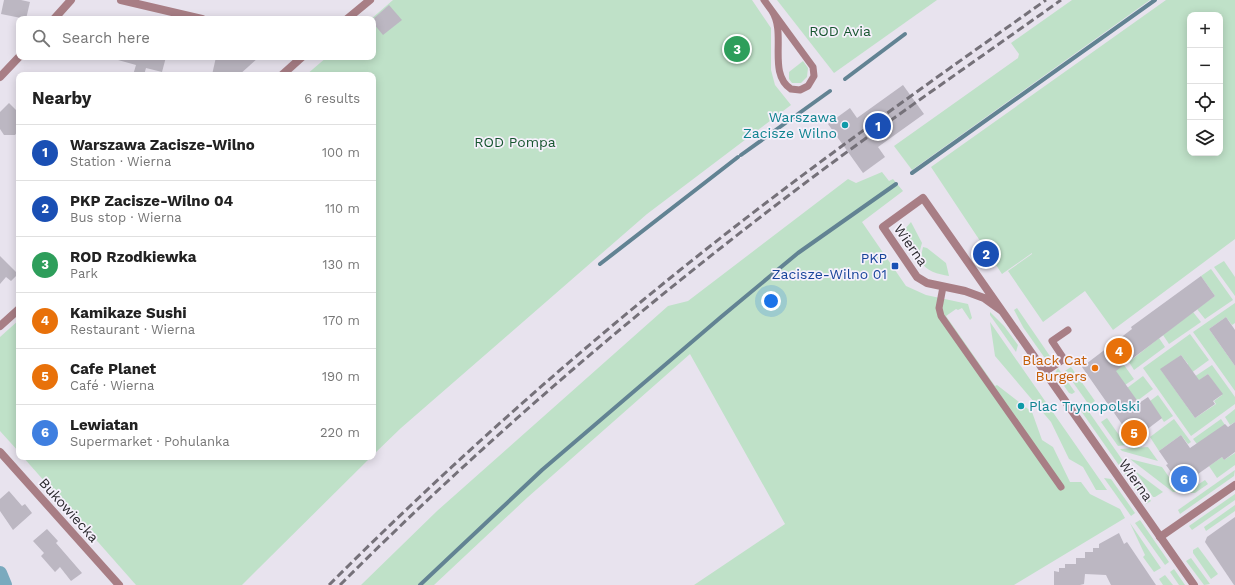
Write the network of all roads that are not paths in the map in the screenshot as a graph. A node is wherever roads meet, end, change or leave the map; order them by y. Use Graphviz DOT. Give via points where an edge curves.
graph roads {
  1 [pos="71,0"];
  2 [pos="121,0"];
  3 [pos="370,0"];
  4 [pos="764,0"];
  5 [pos="772,11"];
  6 [pos="57,16"];
  7 [pos="189,16"];
  8 [pos="351,16"];
  9 [pos="16,60"];
  10 [pos="299,60"];
  11 [pos="285,72"];
  12 [pos="0,77"];
  13 [pos="943,287"];
  14 [pos="1002,311"];
  15 [pos="16,312"];
  16 [pos="0,326"];
  17 [pos="1068,330"];
  18 [pos="1045,372"];
  19 [pos="0,452"];
  20 [pos="1235,485"];
  21 [pos="1061,487"];
  22 [pos="1160,537"];
  23 [pos="119,585"];
  24 [pos="1194,585"];
  1 -- 6 [label="street"];
  2 -- 7 [label="street"];
  3 -- 8 [label="street"];
  4 -- 5 [label="lane"];
  5 -- 5 [label="lane" via="778,28 781,78 791,89 803,89 812,81 812,64"];
  9 -- 12 [label="street"];
  10 -- 11 [label="street"];
  13 -- 14 [label="street, Wierna" via="984,298"];
  13 -- 14 [label="street, Wierna" via="927,284 917,277 883,227 923,198"];
  13 -- 21 [label="lane" via="940,316"];
  14 -- 18 [label="street, Wierna"];
  15 -- 16 [label="street"];
  17 -- 18 [label="lane" via="1052,341 1064,359"];
  18 -- 22 [label="street, Wierna"];
  19 -- 23 [label="street, Bukowiecka"];
  20 -- 22 [label="street"];
  22 -- 24 [label="street, Wierna"];
}
